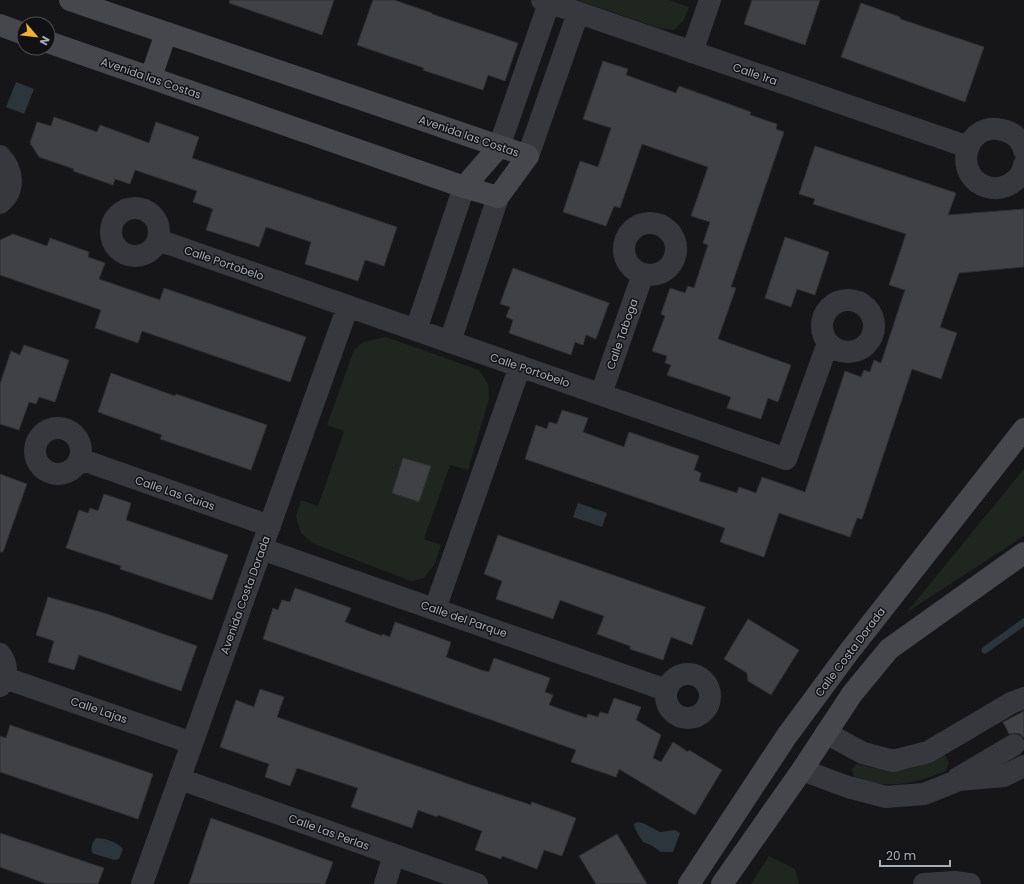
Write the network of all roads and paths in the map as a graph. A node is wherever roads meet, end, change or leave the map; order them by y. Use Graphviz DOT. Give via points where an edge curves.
graph roads {
  1 [pos="70,0"];
  2 [pos="710,0"];
  3 [pos="545,1"];
  4 [pos="578,13"];
  5 [pos="0,25"];
  6 [pos="16,31"];
  7 [pos="166,33"];
  8 [pos="56,45"];
  9 [pos="692,52"];
  10 [pos="151,77"];
  11 [pos="499,147"];
  12 [pos="968,148"];
  13 [pos="1024,150"];
  14 [pos="0,156"];
  15 [pos="528,156"];
  16 [pos="1024,165"];
  17 [pos="464,187"];
  18 [pos="498,198"];
  19 [pos="0,203"];
  20 [pos="158,240"];
  21 [pos="643,274"];
  22 [pos="348,306"];
  23 [pos="416,330"];
  24 [pos="450,342"];
  25 [pos="828,343"];
  26 [pos="520,366"];
  27 [pos="601,394"];
  28 [pos="1024,428"];
  29 [pos="80,459"];
  30 [pos="270,526"];
  31 [pos="262,549"];
  32 [pos="1024,553"];
  33 [pos="435,609"];
  34 [pos="0,654"];
  35 [pos="2,682"];
  36 [pos="666,690"];
  37 [pos="1024,698"];
  38 [pos="826,733"];
  39 [pos="192,743"];
  40 [pos="1014,745"];
  41 [pos="1024,766"];
  42 [pos="802,770"];
  43 [pos="180,779"];
  44 [pos="952,783"];
  45 [pos="394,856"];
  46 [pos="142,884"];
  47 [pos="385,884"];
  48 [pos="477,884"];
  49 [pos="689,884"];
  50 [pos="722,884"];
  51 [pos="924,884"];
  52 [pos="970,884"];
  1 -- 7 [label="street, Avenida las Costas"];
  2 -- 9 [label="street"];
  3 -- 4 [label="street, Calle 1ra"];
  3 -- 11 [label="street"];
  4 -- 9 [label="street, Calle 1ra"];
  4 -- 15 [label="street"];
  5 -- 6 [label="street"];
  7 -- 10 [label="street"];
  7 -- 11 [label="street, Avenida las Costas"];
  8 -- 10 [label="street, Avenida las Costas"];
  9 -- 12 [label="street, Calle 1ra"];
  10 -- 17 [label="street, Avenida las Costas"];
  11 -- 15 [label="street, Avenida las Costas"];
  11 -- 17 [label="street"];
  12 -- 13 [label="street" via="981,132 1001,129 1011,132 1019,139"];
  12 -- 16 [label="street" via="966,157 969,170 977,181 985,186 994,188 1011,183 1018,177"];
  14 -- 19 [label="street" via="10,172 11,182"];
  15 -- 18 [label="street, Avenida las Costas"];
  17 -- 18 [label="street, Avenida las Costas"];
  17 -- 23 [label="street"];
  18 -- 24 [label="street"];
  20 -- 22 [label="street, Calle Portobelo"];
  21 -- 27 [label="street, Calle Taboga"];
  22 -- 23 [label="street, Calle Portobelo"];
  22 -- 30 [label="street, Avenida Costa Dorada"];
  23 -- 24 [label="street, Calle Portobelo"];
  24 -- 26 [label="street, Calle Portobelo"];
  25 -- 27 [label="street, Calle Portobelo" via="786,459"];
  26 -- 27 [label="street, Calle Portobelo"];
  26 -- 33 [label="street"];
  28 -- 49 [label="street, Calle Costa Dorada" via="848,653 786,737"];
  29 -- 30 [label="street, Calle Las Guias"];
  30 -- 31 [label="street, Avenida Costa Dorada"];
  31 -- 33 [label="street, Calle del Parque"];
  31 -- 39 [label="street, Avenida Costa Dorada"];
  32 -- 38 [label="street" via="889,649 852,694"];
  33 -- 36 [label="street, Calle del Parque"];
  34 -- 35 [label="street, Calle Lajas" via="6,670"];
  35 -- 39 [label="street, Calle Lajas"];
  37 -- 38 [label="street" via="1011,703 928,752 893,761 864,753"];
  38 -- 42 [label="street"];
  39 -- 43 [label="street, Avenida Costa Dorada"];
  40 -- 44 [label="street"];
  41 -- 44 [label="street" via="1004,776 959,780"];
  42 -- 44 [label="street" via="848,787 886,797 924,794"];
  42 -- 50 [label="street"];
  43 -- 45 [label="street, Calle Las Perlas"];
  43 -- 46 [label="street, Avenida Costa Dorada"];
  45 -- 47 [label="street"];
  45 -- 48 [label="street, Calle Las Perlas"];
  51 -- 52 [label="street"];
}
